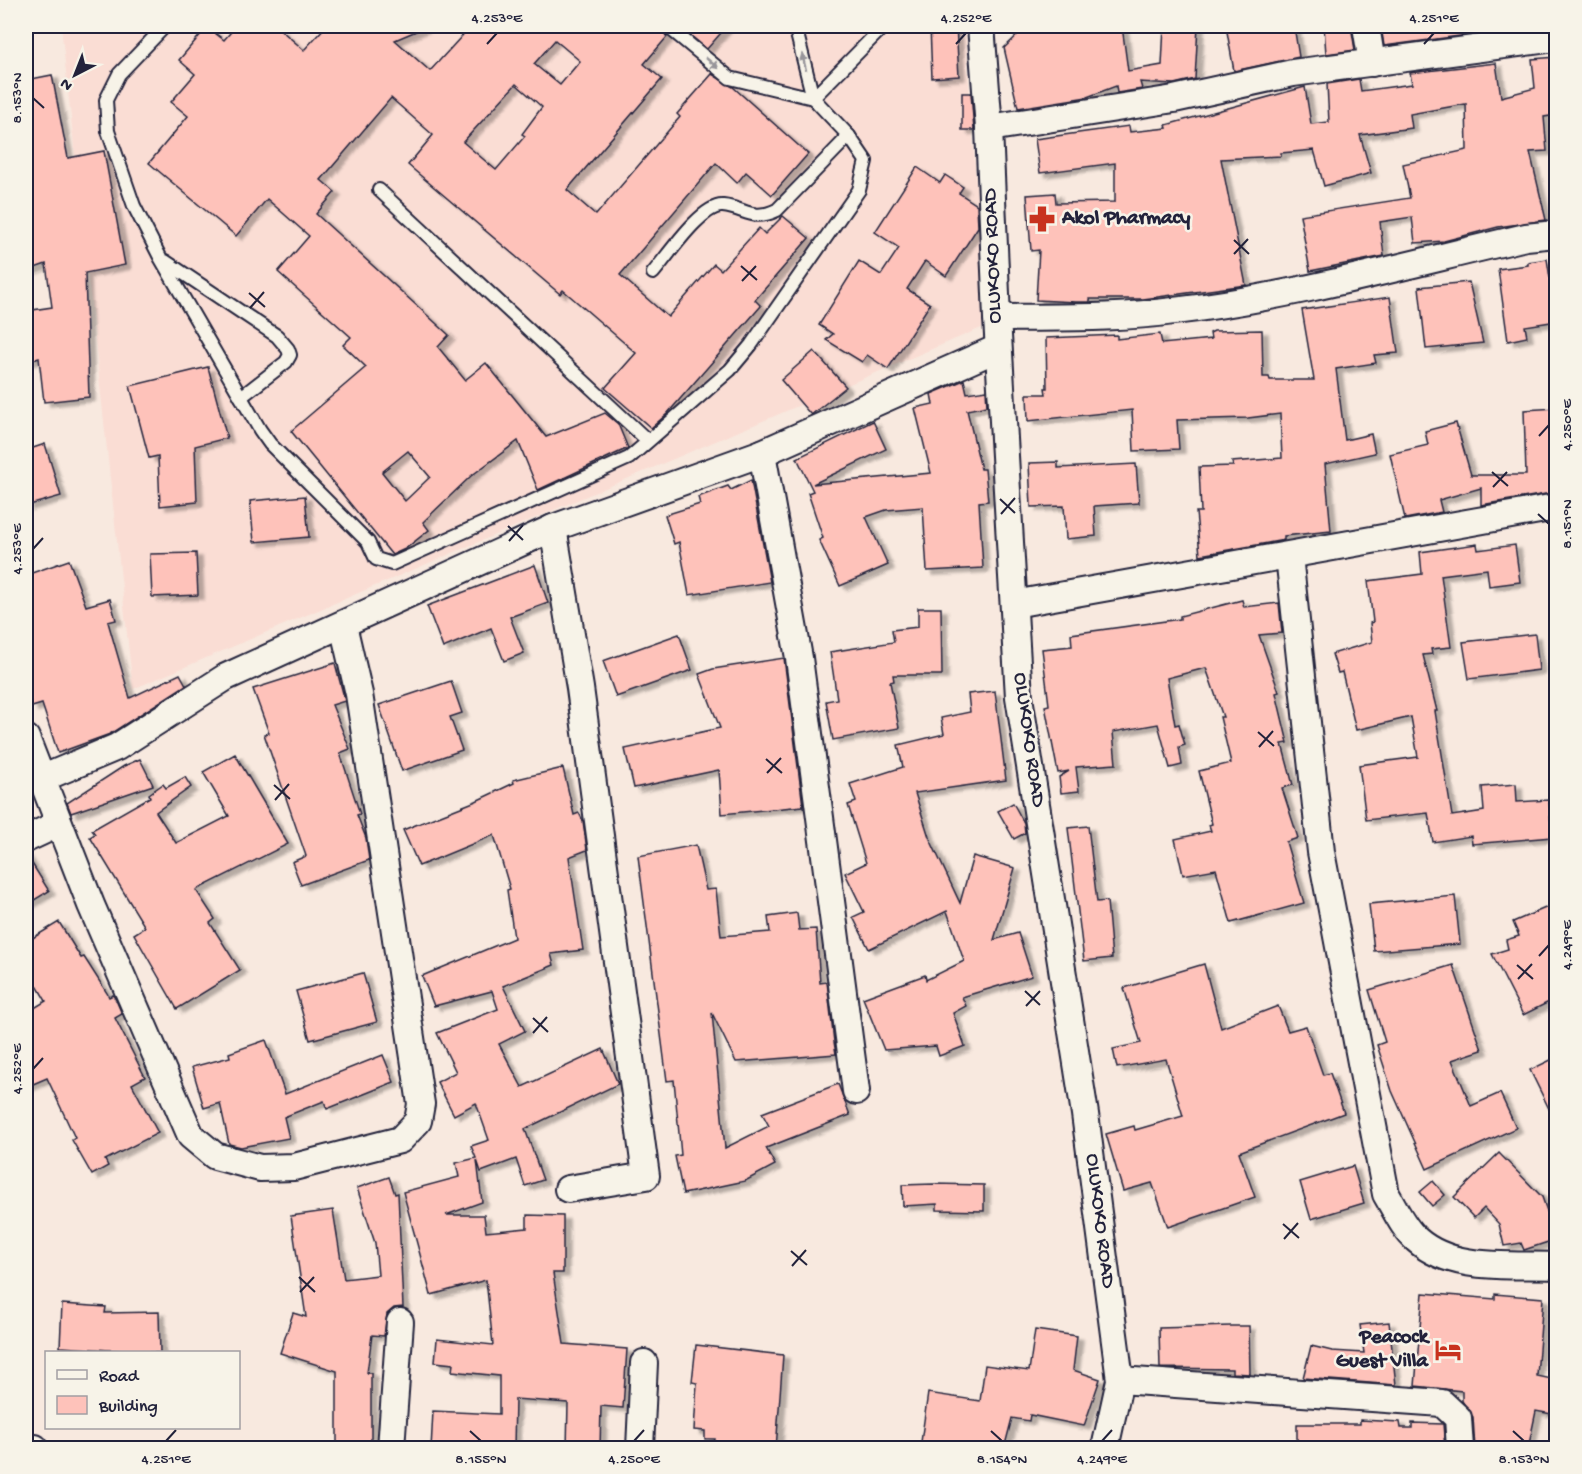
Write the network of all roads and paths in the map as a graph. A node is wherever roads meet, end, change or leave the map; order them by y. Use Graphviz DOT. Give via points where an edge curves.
graph roads {
  1 [pos="165,26"];
  2 [pos="668,26"];
  3 [pos="795,26"];
  4 [pos="884,26"];
  5 [pos="981,26"];
  6 [pos="1366,26"];
  7 [pos="1557,38"];
  8 [pos="1372,63"];
  9 [pos="813,98"];
  10 [pos="989,128"];
  11 [pos="849,136"];
  12 [pos="379,190"];
  13 [pos="1557,234"];
  14 [pos="161,259"];
  15 [pos="653,273"];
  16 [pos="997,318"];
  17 [pos="998,348"];
  18 [pos="241,397"];
  19 [pos="648,441"];
  20 [pos="762,453"];
  21 [pos="1557,507"];
  22 [pos="553,528"];
  23 [pos="1289,556"];
  24 [pos="1014,604"];
  25 [pos="343,625"];
  26 [pos="26,738"];
  27 [pos="41,779"];
  28 [pos="58,824"];
  29 [pos="26,839"];
  30 [pos="856,1091"];
  31 [pos="568,1189"];
  32 [pos="1557,1266"];
  33 [pos="400,1322"];
  34 [pos="644,1363"];
  35 [pos="1120,1380"];
  36 [pos="26,1448"];
  37 [pos="35,1449"];
  38 [pos="391,1449"];
  39 [pos="640,1449"];
  40 [pos="1105,1449"];
  41 [pos="1460,1449"];
  1 -- 14 [label="lane" via="118,74 106,100 108,131 134,206"];
  2 -- 9 [label="lane, one-way" via="730,78"];
  9 -- 3 [label="lane, one-way"];
  4 -- 9 [label="lane"];
  5 -- 10 [label="street, OLUKOKO ROAD"];
  6 -- 8 [label="street"];
  7 -- 8 [label="street"];
  8 -- 10 [label="street" via="1293,73 1174,99"];
  9 -- 11 [label="lane"];
  10 -- 16 [label="street, OLUKOKO ROAD"];
  11 -- 15 [label="lane" via="777,210 766,216 722,206 708,210"];
  11 -- 19 [label="lane" via="866,161 859,190 730,370"];
  12 -- 19 [label="lane"];
  13 -- 16 [label="street" via="1526,237 1269,297 1173,312"];
  14 -- 18 [label="lane"];
  14 -- 18 [label="lane" via="277,336 288,349 290,356 286,362"];
  16 -- 17 [label="street, OLUKOKO ROAD"];
  17 -- 20 [label="street"];
  17 -- 24 [label="street, OLUKOKO ROAD"];
  18 -- 19 [label="lane" via="270,444 369,542 376,559 392,564 629,458"];
  20 -- 22 [label="street"];
  20 -- 30 [label="street" via="799,658"];
  21 -- 23 [label="street"];
  22 -- 25 [label="street"];
  22 -- 31 [label="street" via="580,688 646,1176"];
  23 -- 24 [label="street"];
  23 -- 32 [label="street" via="1321,852 1386,1194 1416,1240 1442,1257 1462,1262"];
  24 -- 35 [label="street, OLUKOKO ROAD" via="1019,697 1085,1114"];
  25 -- 27 [label="street" via="226,677 117,747"];
  25 -- 28 [label="street" via="359,694 421,1104 418,1121 400,1140 294,1167 260,1168 215,1156 202,1147 191,1136"];
  26 -- 27 [label="street"];
  27 -- 28 [label="street"];
  28 -- 29 [label="street"];
  33 -- 38 [label="street"];
  34 -- 39 [label="street"];
  35 -- 40 [label="street, OLUKOKO ROAD"];
  35 -- 41 [label="street" via="1442,1403 1458,1418"];
  36 -- 37 [label="street"];
}
